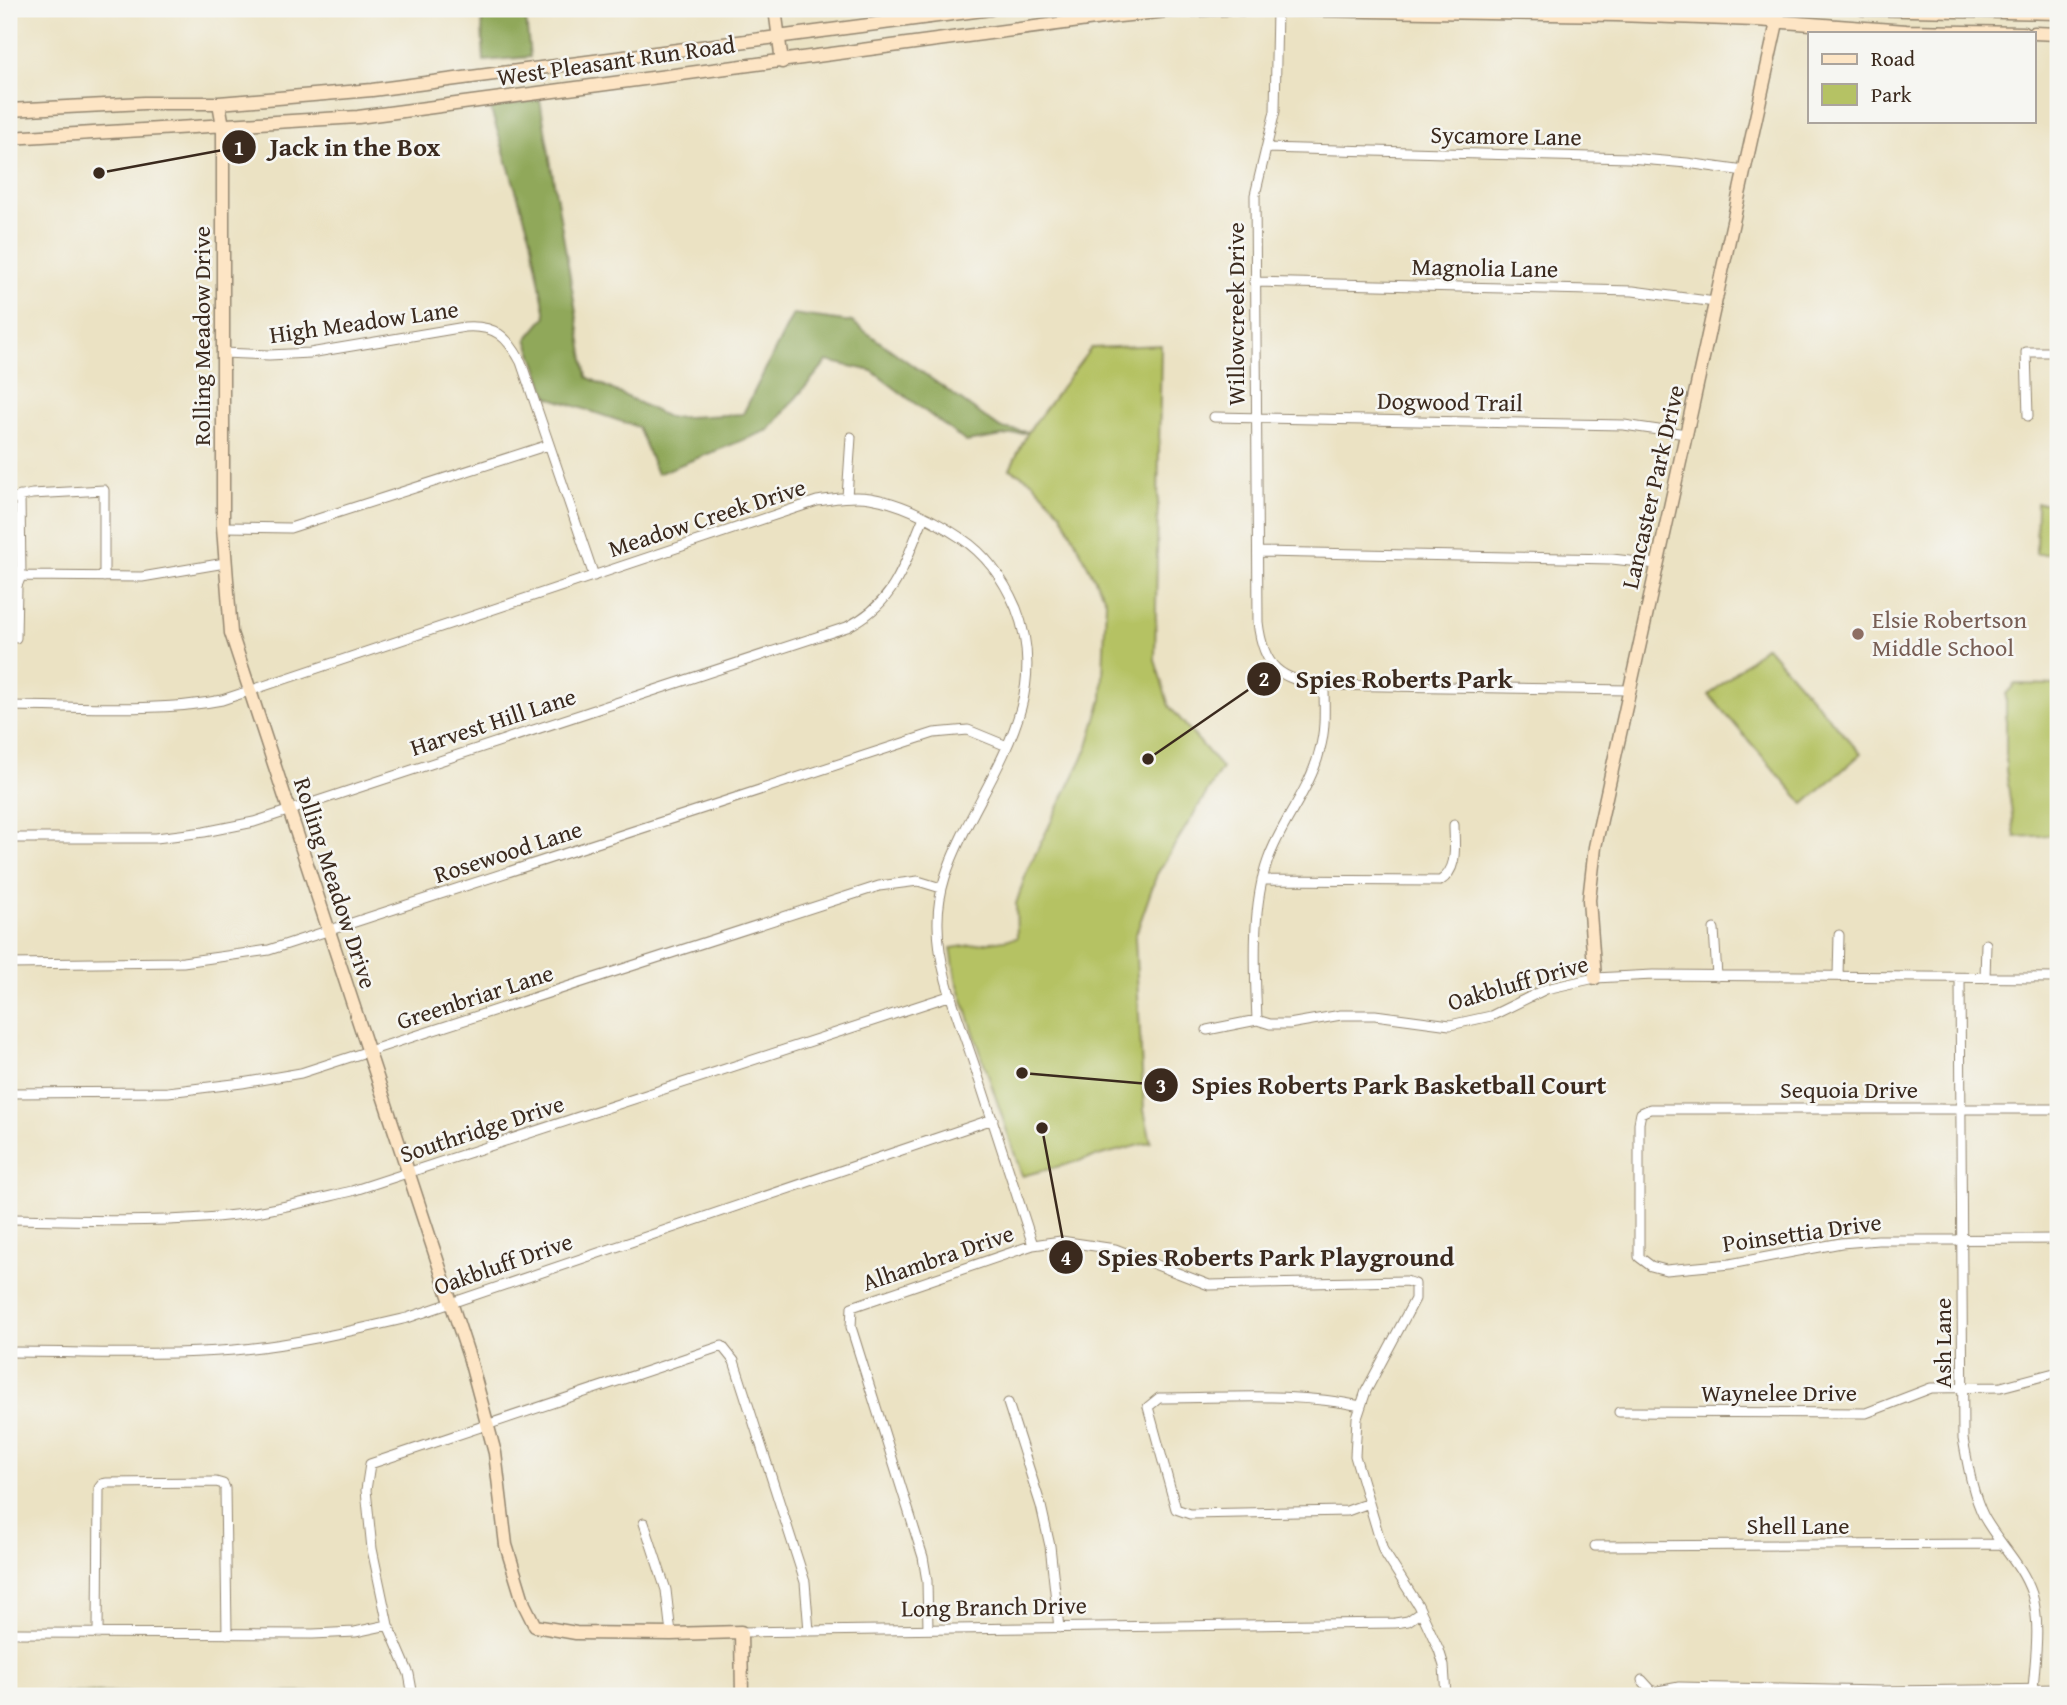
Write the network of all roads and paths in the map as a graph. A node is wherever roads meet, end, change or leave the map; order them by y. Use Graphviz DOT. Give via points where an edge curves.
graph roads {
  1 [pos="775,9"];
  2 [pos="991,9"];
  3 [pos="1226,9"];
  4 [pos="1239,9"];
  5 [pos="1277,9"];
  6 [pos="1863,9"];
  7 [pos="1158,10"];
  8 [pos="973,11"];
  9 [pos="1923,11"];
  10 [pos="1617,12"];
  11 [pos="2058,13"];
  12 [pos="1779,15"];
  13 [pos="1922,31"];
  14 [pos="1972,32"];
  15 [pos="2036,33"];
  16 [pos="977,34"];
  17 [pos="2058,34"];
  18 [pos="778,36"];
  19 [pos="603,59"];
  20 [pos="782,62"];
  21 [pos="606,83"];
  22 [pos="219,103"];
  23 [pos="9,110"];
  24 [pos="223,126"];
  25 [pos="9,138"];
  26 [pos="1266,148"];
  27 [pos="1744,171"];
  28 [pos="1254,282"];
  29 [pos="1715,302"];
  30 [pos="2058,352"];
  31 [pos="223,354"];
  32 [pos="2028,416"];
  33 [pos="1213,417"];
  34 [pos="1256,417"];
  35 [pos="1686,434"];
  36 [pos="851,437"];
  37 [pos="548,446"];
  38 [pos="20,496"];
  39 [pos="847,497"];
  40 [pos="9,499"];
  41 [pos="924,517"];
  42 [pos="223,527"];
  43 [pos="1258,552"];
  44 [pos="225,563"];
  45 [pos="1657,564"];
  46 [pos="21,576"];
  47 [pos="594,576"];
  48 [pos="104,577"];
  49 [pos="16,638"];
  50 [pos="1324,685"];
  51 [pos="251,688"];
  52 [pos="1629,690"];
  53 [pos="9,706"];
  54 [pos="1007,746"];
  55 [pos="288,809"];
  56 [pos="1454,825"];
  57 [pos="9,838"];
  58 [pos="1262,880"];
  59 [pos="941,888"];
  60 [pos="1714,929"];
  61 [pos="329,931"];
  62 [pos="1839,935"];
  63 [pos="1986,944"];
  64 [pos="9,964"];
  65 [pos="1717,976"];
  66 [pos="1838,976"];
  67 [pos="1595,978"];
  68 [pos="1960,978"];
  69 [pos="1985,978"];
  70 [pos="2058,978"];
  71 [pos="952,995"];
  72 [pos="1257,1020"];
  73 [pos="1207,1030"];
  74 [pos="369,1052"];
  75 [pos="9,1093"];
  76 [pos="1960,1109"];
  77 [pos="2058,1109"];
  78 [pos="993,1119"];
  79 [pos="408,1174"];
  80 [pos="9,1219"];
  81 [pos="1962,1239"];
  82 [pos="2058,1239"];
  83 [pos="1034,1245"];
  84 [pos="1639,1257"];
  85 [pos="450,1301"];
  86 [pos="9,1352"];
  87 [pos="2058,1373"];
  88 [pos="1962,1389"];
  89 [pos="1008,1403"];
  90 [pos="1361,1406"];
  91 [pos="1619,1412"];
  92 [pos="488,1425"];
  93 [pos="1369,1503"];
  94 [pos="644,1522"];
  95 [pos="2001,1544"];
  96 [pos="1595,1546"];
  97 [pos="1421,1612"];
  98 [pos="388,1625"];
  99 [pos="1059,1628"];
  100 [pos="928,1629"];
  101 [pos="564,1631"];
  102 [pos="809,1631"];
  103 [pos="741,1632"];
  104 [pos="9,1633"];
  105 [pos="98,1634"];
  106 [pos="227,1634"];
  107 [pos="671,1634"];
  108 [pos="1643,1680"];
  109 [pos="2058,1689"];
  110 [pos="2033,1690"];
  111 [pos="1652,1694"];
  112 [pos="414,1696"];
  113 [pos="742,1696"];
  114 [pos="1446,1696"];
  1 -- 18 [label="main road"];
  2 -- 8 [label="main road, West Pleasant Run Road"];
  3 -- 7 [label="main road, West Pleasant Run Road"];
  4 -- 5 [label="main road"];
  5 -- 10 [label="main road"];
  5 -- 26 [label="street, Willowcreek Drive" via="1277,96"];
  6 -- 9 [label="main road"];
  7 -- 16 [label="main road, West Pleasant Run Road"];
  8 -- 16 [label="main road"];
  8 -- 18 [label="main road, West Pleasant Run Road"];
  9 -- 11 [label="main road"];
  9 -- 13 [label="main road"];
  10 -- 12 [label="main road"];
  12 -- 13 [label="main road" via="1832,27"];
  12 -- 27 [label="main road, Lancaster Park Drive"];
  13 -- 14 [label="main road"];
  15 -- 17 [label="main road"];
  16 -- 20 [label="main road, West Pleasant Run Road"];
  18 -- 19 [label="main road, West Pleasant Run Road"];
  18 -- 20 [label="main road"];
  19 -- 21 [label="main road"];
  19 -- 22 [label="main road, West Pleasant Run Road" via="372,90"];
  20 -- 21 [label="main road, West Pleasant Run Road"];
  21 -- 24 [label="main road, West Pleasant Run Road" via="358,117"];
  22 -- 23 [label="main road, West Pleasant Run Road"];
  22 -- 24 [label="main road, Rolling Meadow Drive"];
  24 -- 25 [label="main road, West Pleasant Run Road"];
  24 -- 31 [label="main road, Rolling Meadow Drive"];
  26 -- 27 [label="street, Sycamore Lane" via="1629,158"];
  26 -- 28 [label="street, Willowcreek Drive" via="1255,195"];
  27 -- 29 [label="main road, Lancaster Park Drive"];
  28 -- 29 [label="street, Magnolia Lane" via="1633,291"];
  28 -- 34 [label="street, Willowcreek Drive"];
  29 -- 35 [label="main road, Lancaster Park Drive"];
  30 -- 32 [label="street" via="2026,352"];
  31 -- 37 [label="street, High Meadow Lane" via="310,354 481,326 511,344"];
  31 -- 42 [label="main road, Rolling Meadow Drive"];
  33 -- 34 [label="street, Dogwood Trail"];
  34 -- 35 [label="street, Dogwood Trail" via="1623,425"];
  34 -- 43 [label="street, Willowcreek Drive"];
  35 -- 45 [label="main road, Lancaster Park Drive"];
  36 -- 39 [label="street"];
  37 -- 42 [label="street" via="290,528"];
  37 -- 47 [label="street, High Meadow Lane"];
  38 -- 40 [label="street"];
  38 -- 46 [label="street"];
  38 -- 48 [label="street" via="104,490"];
  39 -- 41 [label="street, Meadow Creek Drive" via="870,498"];
  39 -- 47 [label="street, Meadow Creek Drive" via="789,509"];
  41 -- 54 [label="street, Meadow Creek Drive" via="978,550 1008,589 1019,617 1028,678 1023,707"];
  41 -- 55 [label="street, Harvest Hill Lane" via="882,604 847,627"];
  42 -- 44 [label="main road, Rolling Meadow Drive"];
  43 -- 45 [label="street" via="1612,559"];
  43 -- 50 [label="street, Willowcreek Drive" via="1260,642 1275,669 1286,678"];
  44 -- 48 [label="street" via="142,577"];
  44 -- 51 [label="main road, Rolling Meadow Drive" via="231,633"];
  45 -- 52 [label="main road, Lancaster Park Drive"];
  46 -- 48 [label="street"];
  46 -- 49 [label="street"];
  47 -- 51 [label="street, Meadow Creek Drive"];
  50 -- 52 [label="street"];
  50 -- 58 [label="street" via="1320,752"];
  51 -- 53 [label="street, Meadow Creek Drive" via="198,704"];
  51 -- 55 [label="main road, Rolling Meadow Drive"];
  52 -- 67 [label="main road, Lancaster Park Drive" via="1595,847 1589,900"];
  54 -- 59 [label="street, Meadow Creek Drive"];
  54 -- 61 [label="street, Rosewood Lane" via="968,730 934,733"];
  55 -- 57 [label="street, Harvest Hill Lane" via="230,828 156,838"];
  55 -- 61 [label="main road, Rolling Meadow Drive"];
  56 -- 58 [label="street" via="1454,863 1449,876 1440,881"];
  58 -- 72 [label="street"];
  59 -- 71 [label="street, Meadow Creek Drive" via="940,958"];
  59 -- 74 [label="street, Greenbriar Lane" via="918,881 879,886"];
  60 -- 65 [label="street"];
  61 -- 64 [label="street, Rosewood Lane" via="269,950 183,962"];
  61 -- 74 [label="main road, Rolling Meadow Drive"];
  62 -- 66 [label="street"];
  63 -- 69 [label="street"];
  65 -- 66 [label="street, Oakbluff Drive"];
  65 -- 67 [label="street, Oakbluff Drive"];
  66 -- 68 [label="street, Oakbluff Drive"];
  67 -- 72 [label="street, Oakbluff Drive" via="1546,989 1491,1016 1450,1026 1375,1015 1341,1015 1289,1024"];
  68 -- 69 [label="street, Oakbluff Drive"];
  68 -- 76 [label="street, Ash Lane"];
  69 -- 70 [label="street, Oakbluff Drive"];
  71 -- 78 [label="street, Meadow Creek Drive"];
  71 -- 79 [label="street, Southridge Drive"];
  72 -- 73 [label="street, Oakbluff Drive"];
  74 -- 75 [label="street, Greenbriar Lane" via="301,1073 242,1083 158,1092"];
  74 -- 79 [label="main road, Rolling Meadow Drive"];
  76 -- 77 [label="street, Sequoia Drive"];
  76 -- 81 [label="street, Ash Lane"];
  76 -- 84 [label="street, Sequoia Drive" via="1650,1109 1641,1113"];
  78 -- 83 [label="street, Meadow Creek Drive"];
  78 -- 85 [label="street, Oakbluff Drive"];
  79 -- 80 [label="street, Southridge Drive" via="237,1215 164,1220"];
  79 -- 85 [label="main road, Rolling Meadow Drive"];
  81 -- 82 [label="street, Poinsettia Drive"];
  81 -- 84 [label="street, Poinsettia Drive" via="1840,1243 1730,1264 1666,1270"];
  81 -- 88 [label="street, Ash Lane"];
  83 -- 90 [label="street, Alhambra Drive" via="1060,1241 1115,1249 1209,1285 1415,1284 1415,1299"];
  83 -- 100 [label="street, Alhambra Drive" via="852,1307 851,1327 923,1557"];
  85 -- 86 [label="street, Oakbluff Drive" via="366,1328 233,1350"];
  85 -- 92 [label="main road, Rolling Meadow Drive"];
  87 -- 88 [label="street, Waynelee Drive" via="2001,1387"];
  88 -- 91 [label="street, Waynelee Drive" via="1931,1388 1866,1413"];
  88 -- 95 [label="street, Ash Lane" via="1969,1472 1984,1516"];
  89 -- 99 [label="street" via="1041,1506"];
  90 -- 93 [label="street" via="1355,1456"];
  90 -- 93 [label="street" via="1295,1398 1159,1398 1148,1407 1177,1509 1190,1514 1347,1511"];
  92 -- 98 [label="street" via="370,1464 366,1490 372,1549"];
  92 -- 101 [label="main road, Rolling Meadow Drive" via="506,1545 524,1604 535,1626"];
  92 -- 102 [label="street" via="722,1346 734,1361 805,1583"];
  93 -- 97 [label="street" via="1382,1550"];
  94 -- 107 [label="street" via="666,1590"];
  95 -- 96 [label="street, Shell Lane"];
  95 -- 110 [label="street, Ash Lane" via="2024,1573 2033,1597"];
  97 -- 99 [label="street, Long Branch Drive" via="1395,1623"];
  97 -- 114 [label="street" via="1444,1666"];
  98 -- 106 [label="street" via="355,1632"];
  98 -- 112 [label="street" via="410,1674"];
  99 -- 100 [label="street, Long Branch Drive"];
  100 -- 102 [label="street, Long Branch Drive"];
  101 -- 107 [label="main road, Long Branch Drive"];
  102 -- 103 [label="street, Long Branch Drive"];
  103 -- 107 [label="main road, Long Branch Drive"];
  103 -- 113 [label="main road"];
  104 -- 105 [label="street"];
  105 -- 106 [label="street"];
  105 -- 106 [label="street" via="102,1484 216,1482 225,1488"];
  108 -- 111 [label="street"];
  109 -- 110 [label="street"];
  110 -- 111 [label="street" via="1679,1687"];
}
